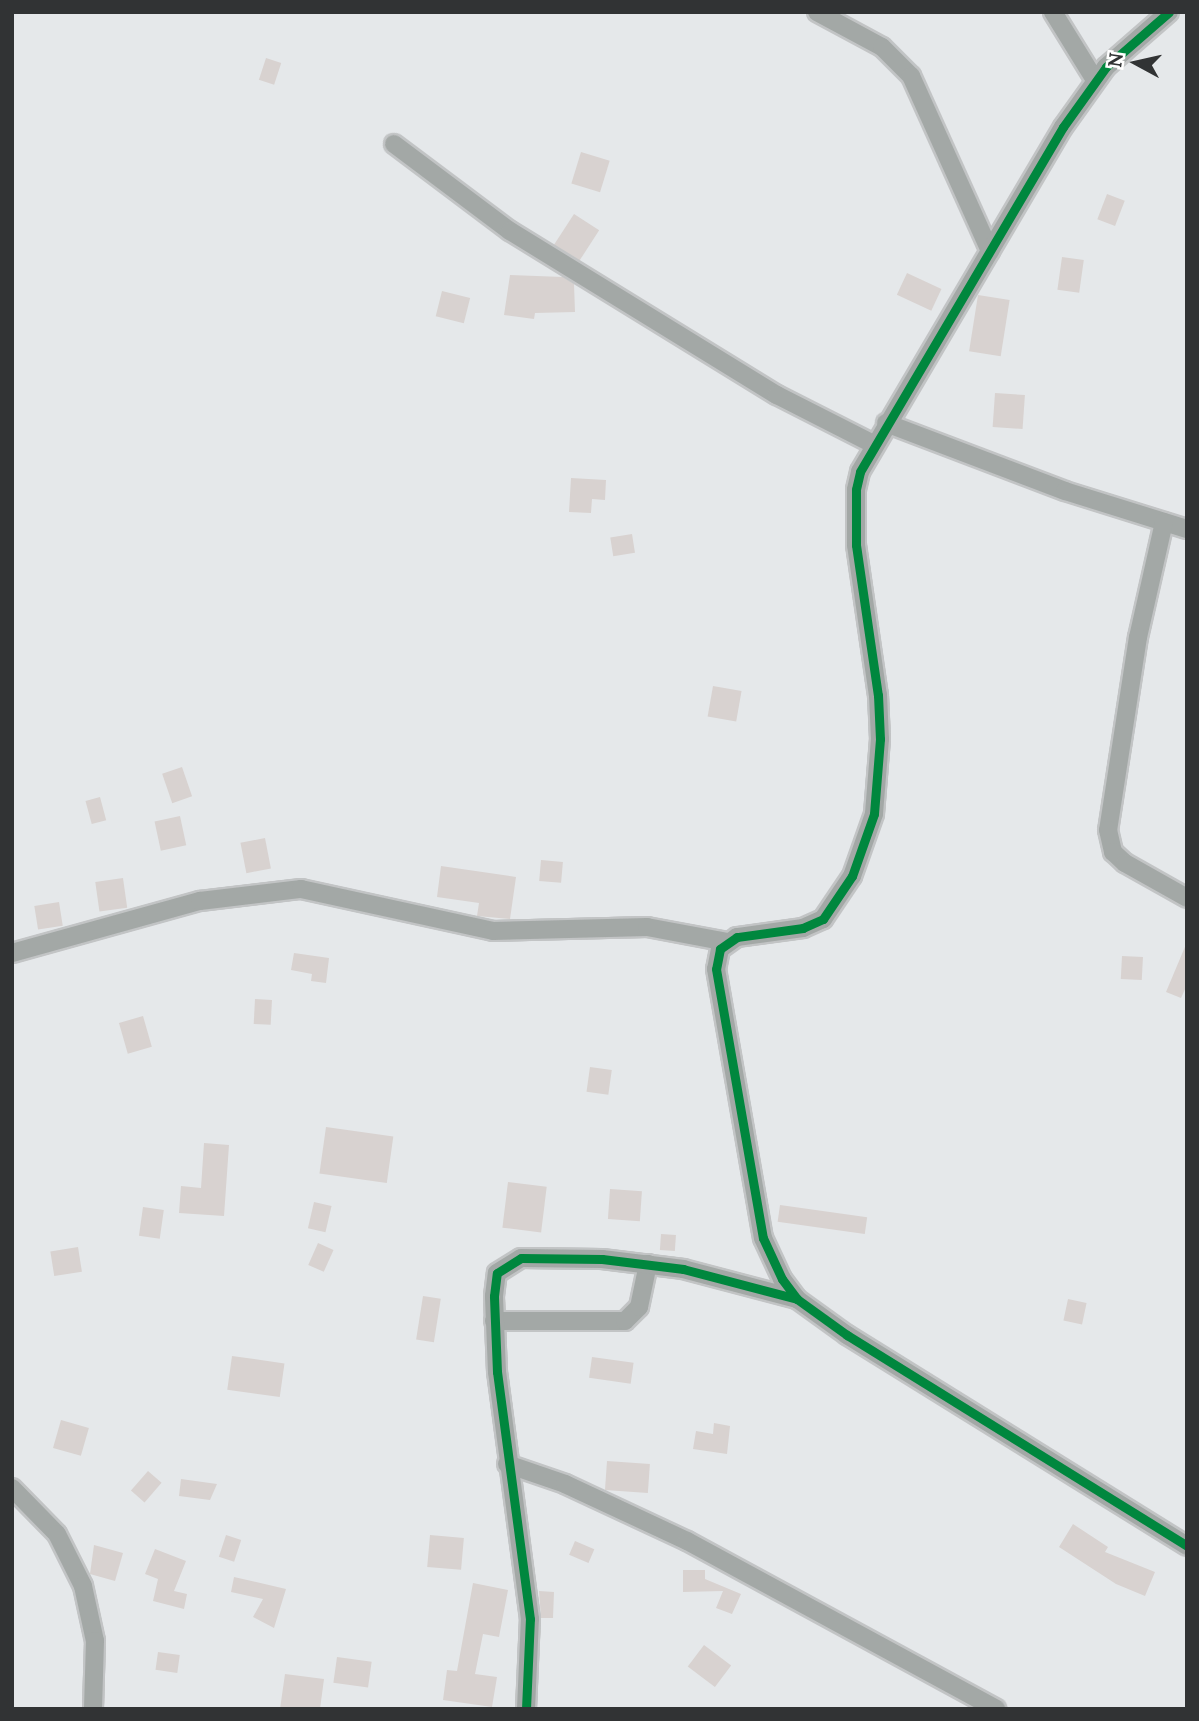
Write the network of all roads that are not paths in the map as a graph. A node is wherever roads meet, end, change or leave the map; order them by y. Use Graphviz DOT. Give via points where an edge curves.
graph roads {
  1 [pos="817,12"];
  2 [pos="1052,12"];
  3 [pos="1169,12"];
  4 [pos="1095,80"];
  5 [pos="394,144"];
  6 [pos="990,251"];
  7 [pos="887,423"];
  8 [pos="873,444"];
  9 [pos="1164,522"];
  10 [pos="1187,529"];
  11 [pos="1187,898"];
  12 [pos="727,942"];
  13 [pos="12,953"];
  14 [pos="648,1264"];
  15 [pos="797,1299"];
  16 [pos="494,1321"];
  17 [pos="507,1464"];
  18 [pos="12,1488"];
  19 [pos="1187,1546"];
  20 [pos="93,1709"];
  21 [pos="526,1709"];
  22 [pos="996,1709"];
  1 -- 6 [label="street" via="882,47 911,76"];
  2 -- 4 [label="street"];
  3 -- 4 [label="street" via="1133,40"];
  4 -- 6 [label="street"];
  5 -- 8 [label="street" via="510,231 777,395"];
  6 -- 7 [label="street"];
  7 -- 8 [label="street"];
  7 -- 9 [label="street" via="1053,487"];
  8 -- 12 [label="street" via="860,472 855,515 880,739 874,814 865,846 839,900 823,919 803,928 759,932"];
  9 -- 10 [label="street"];
  9 -- 11 [label="street" via="1138,637 1108,830 1113,852 1125,863"];
  12 -- 13 [label="street" via="648,927 493,931 301,890 200,901"];
  12 -- 15 [label="street" via="717,960 719,989 763,1238"];
  14 -- 15 [label="street" via="718,1276"];
  14 -- 16 [label="street" via="639,1307 625,1321"];
  14 -- 16 [label="street" via="564,1256 510,1261 502,1266 494,1283"];
  15 -- 19 [label="street" via="847,1335"];
  16 -- 17 [label="street"];
  17 -- 21 [label="street" via="530,1619"];
  17 -- 22 [label="street" via="619,1507 687,1541"];
  18 -- 20 [label="street" via="57,1534 82,1586 95,1641"];
}
